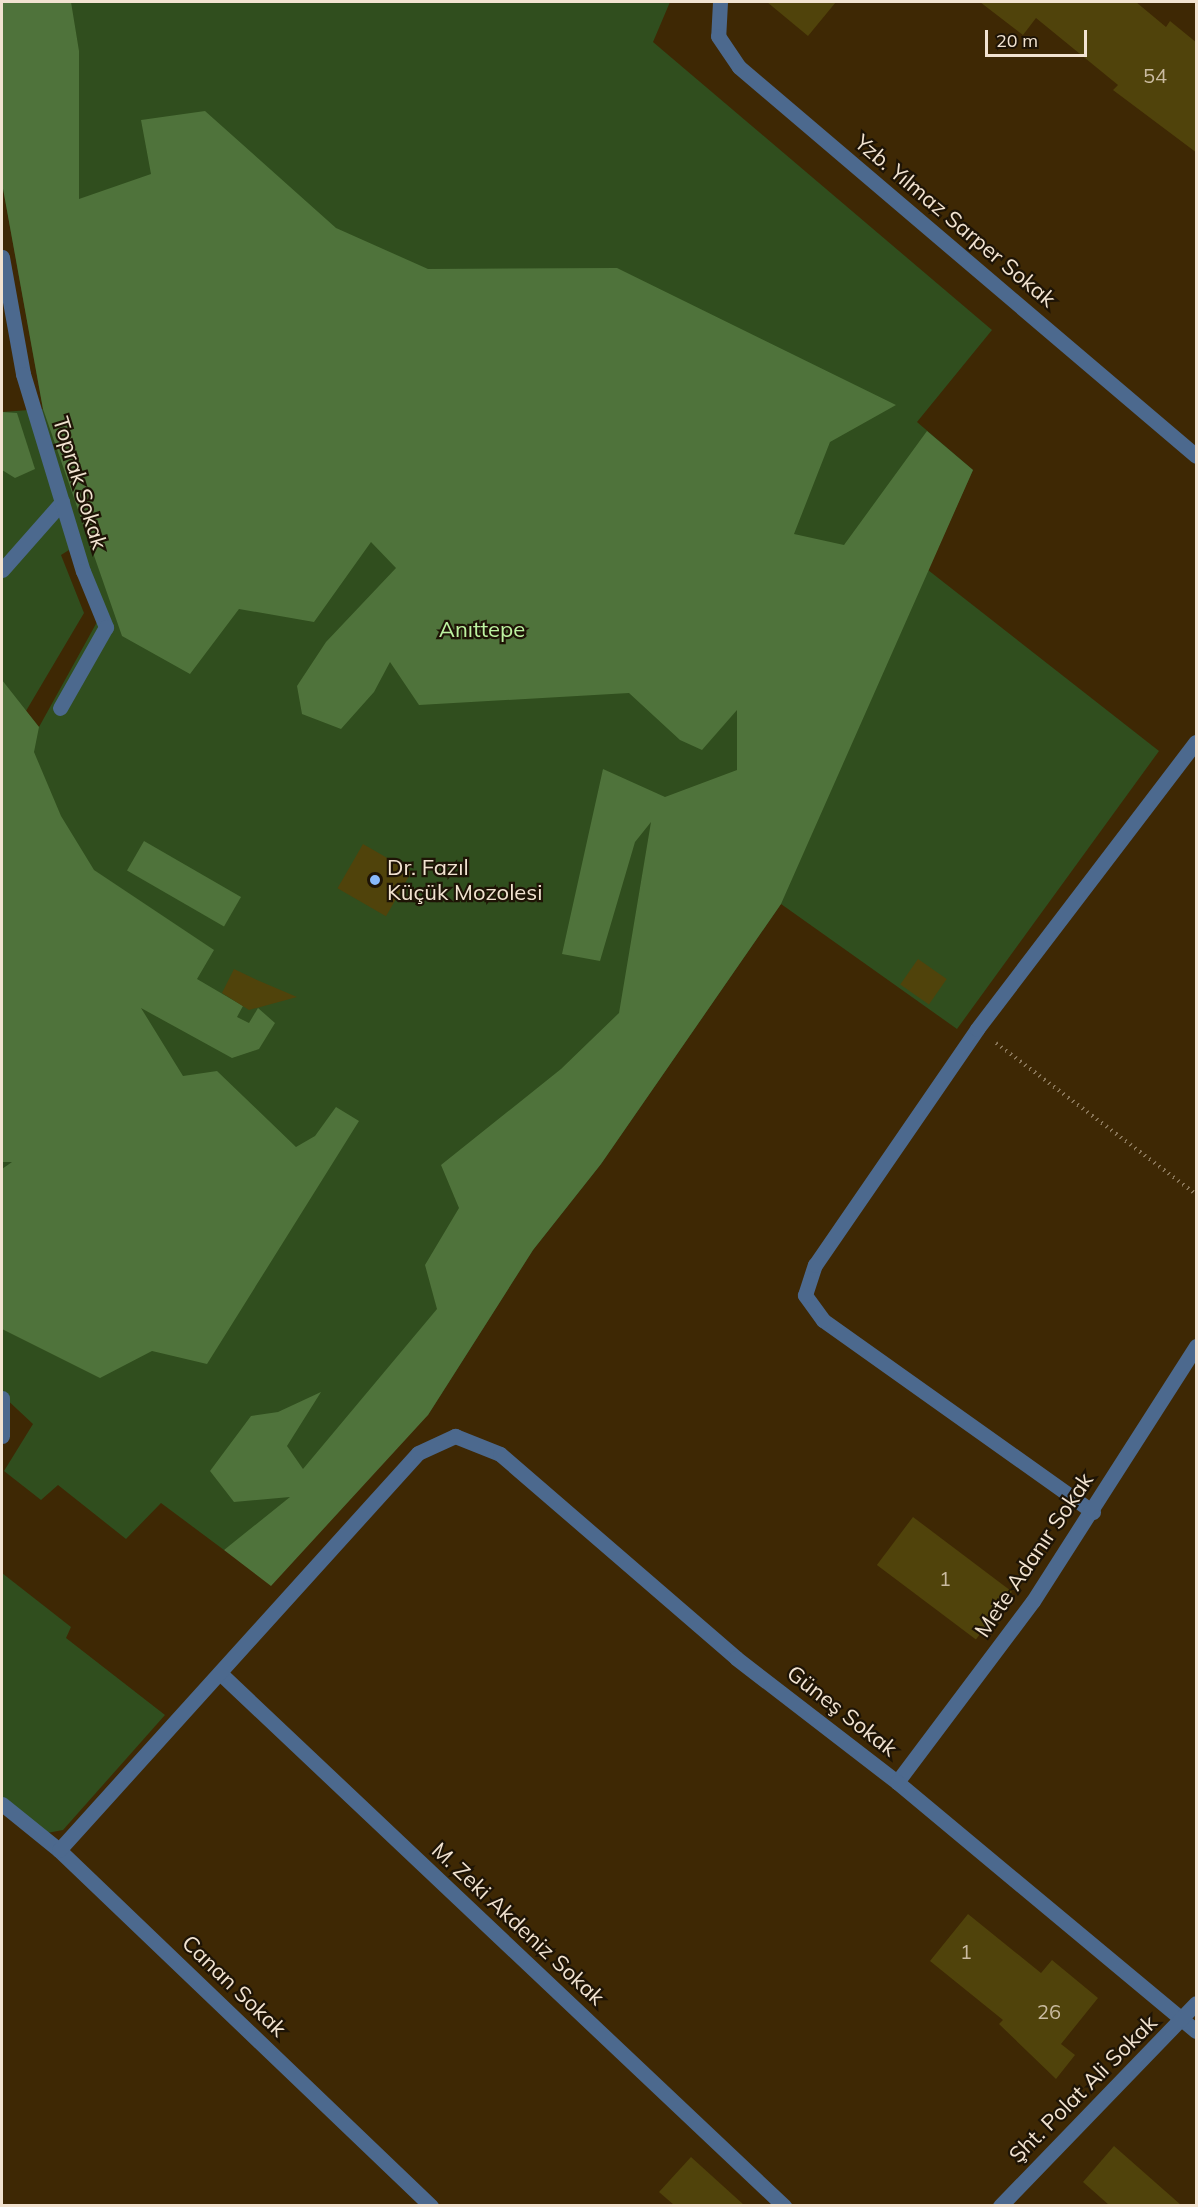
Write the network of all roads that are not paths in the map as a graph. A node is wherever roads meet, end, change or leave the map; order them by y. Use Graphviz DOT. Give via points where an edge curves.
graph roads {
  1 [pos="720,2"];
  2 [pos="2,257"];
  3 [pos="1197,456"];
  4 [pos="62,502"];
  5 [pos="2,570"];
  6 [pos="60,708"];
  7 [pos="1197,742"];
  8 [pos="1197,1346"];
  9 [pos="2,1398"];
  10 [pos="2,1436"];
  11 [pos="1093,1512"];
  12 [pos="222,1674"];
  13 [pos="897,1782"];
  14 [pos="2,1804"];
  15 [pos="59,1850"];
  16 [pos="1197,2003"];
  17 [pos="1183,2020"];
  18 [pos="1197,2031"];
  19 [pos="431,2205"];
  20 [pos="784,2205"];
  21 [pos="1000,2205"];
  1 -- 3 [label="street, Yzb. Yılmaz Sarper Sokak" via="718,36 740,68"];
  2 -- 4 [label="street, Toprak Sokak" via="23,374"];
  4 -- 5 [label="street"];
  4 -- 6 [label="street, Toprak Sokak" via="106,627"];
  7 -- 11 [label="street" via="977,1029 815,1265 805,1295 824,1320"];
  8 -- 11 [label="street, Mete Adanır Sokak"];
  9 -- 10 [label="street"];
  11 -- 13 [label="street, Mete Adanır Sokak"];
  12 -- 13 [label="street, Güneş Sokak" via="418,1453 455,1436 500,1454 736,1658"];
  12 -- 15 [label="street"];
  12 -- 20 [label="street, M. Zeki Akdeniz Sokak"];
  13 -- 17 [label="street, Güneş Sokak"];
  14 -- 15 [label="street, Canan Sokak"];
  15 -- 19 [label="street, Canan Sokak"];
  16 -- 17 [label="street, Şht. Polat Ali Sokak"];
  17 -- 18 [label="street, Güneş Sokak"];
  17 -- 21 [label="street, Şht. Polat Ali Sokak"];
}
